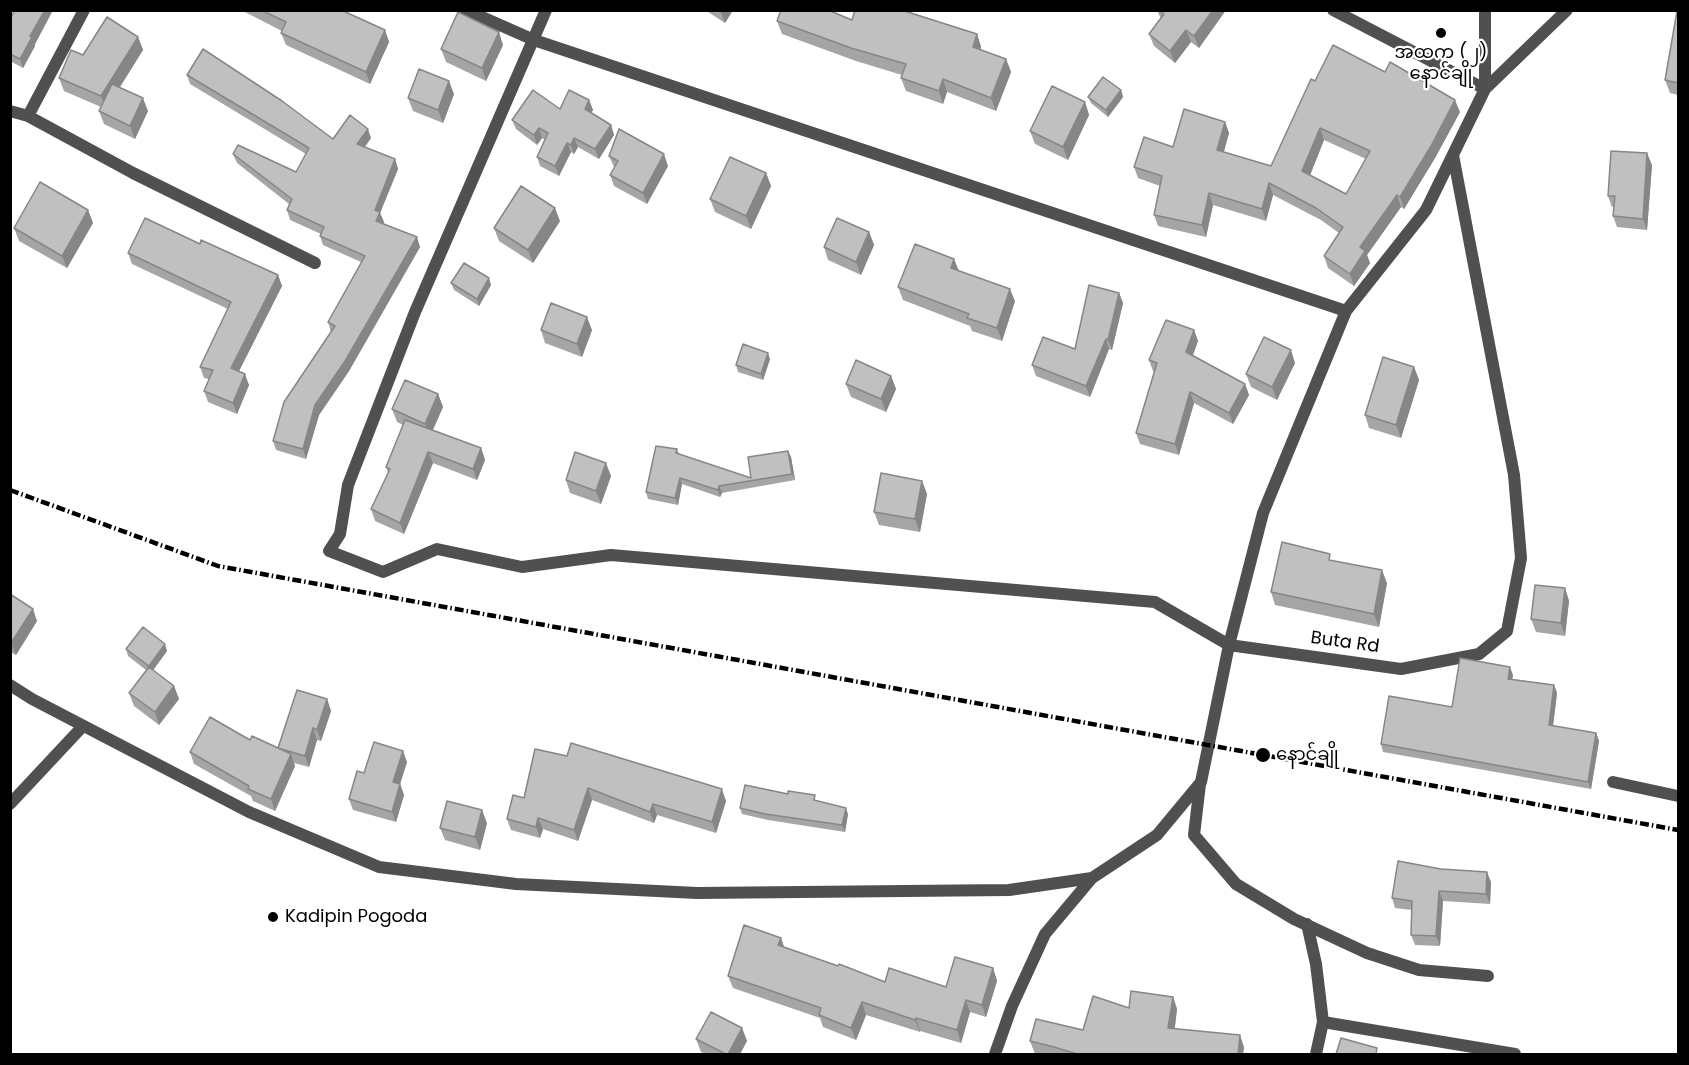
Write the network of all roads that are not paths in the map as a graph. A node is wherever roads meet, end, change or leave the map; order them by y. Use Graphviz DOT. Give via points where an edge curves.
graph roads {
  1 [pos="84,10"];
  2 [pos="466,10"];
  3 [pos="546,10"];
  4 [pos="1333,10"];
  5 [pos="1485,10"];
  6 [pos="1567,10"];
  7 [pos="534,40"];
  8 [pos="1485,89"];
  9 [pos="10,111"];
  10 [pos="28,116"];
  11 [pos="1453,155"];
  12 [pos="315,263"];
  13 [pos="1346,310"];
  14 [pos="1229,645"];
  15 [pos="10,685"];
  16 [pos="83,726"];
  17 [pos="1200,782"];
  18 [pos="1612,782"];
  19 [pos="1678,796"];
  20 [pos="10,804"];
  21 [pos="1092,878"];
  22 [pos="1307,924"];
  23 [pos="1488,976"];
  24 [pos="1323,1022"];
  25 [pos="995,1054"];
  26 [pos="1316,1054"];
  27 [pos="1515,1054"];
  1 -- 10 [label="street"];
  2 -- 7 [label="street"];
  3 -- 7 [label="street"];
  4 -- 8 [label="street"];
  5 -- 8 [label="street"];
  6 -- 8 [label="street"];
  7 -- 13 [label="street"];
  7 -- 14 [label="street" via="415,312 348,485 340,534 329,551 384,572 437,549 522,567 611,555 1155,602"];
  8 -- 11 [label="street"];
  9 -- 10 [label="street"];
  10 -- 12 [label="street"];
  11 -- 13 [label="street" via="1426,210"];
  11 -- 14 [label="street, Buta Rd" via="1514,475 1521,558 1507,631 1479,654 1401,669"];
  13 -- 14 [label="street" via="1263,513"];
  14 -- 17 [label="street"];
  15 -- 16 [label="street"];
  16 -- 20 [label="street"];
  16 -- 21 [label="street" via="249,812 379,867 516,884 698,893 1009,890"];
  17 -- 21 [label="street" via="1157,835"];
  17 -- 22 [label="street" via="1194,835 1236,884"];
  18 -- 19 [label="street"];
  21 -- 25 [label="street" via="1046,934 1012,1006"];
  22 -- 23 [label="street" via="1367,953 1419,970"];
  22 -- 24 [label="street"];
  24 -- 26 [label="street"];
  24 -- 27 [label="street"];
}
